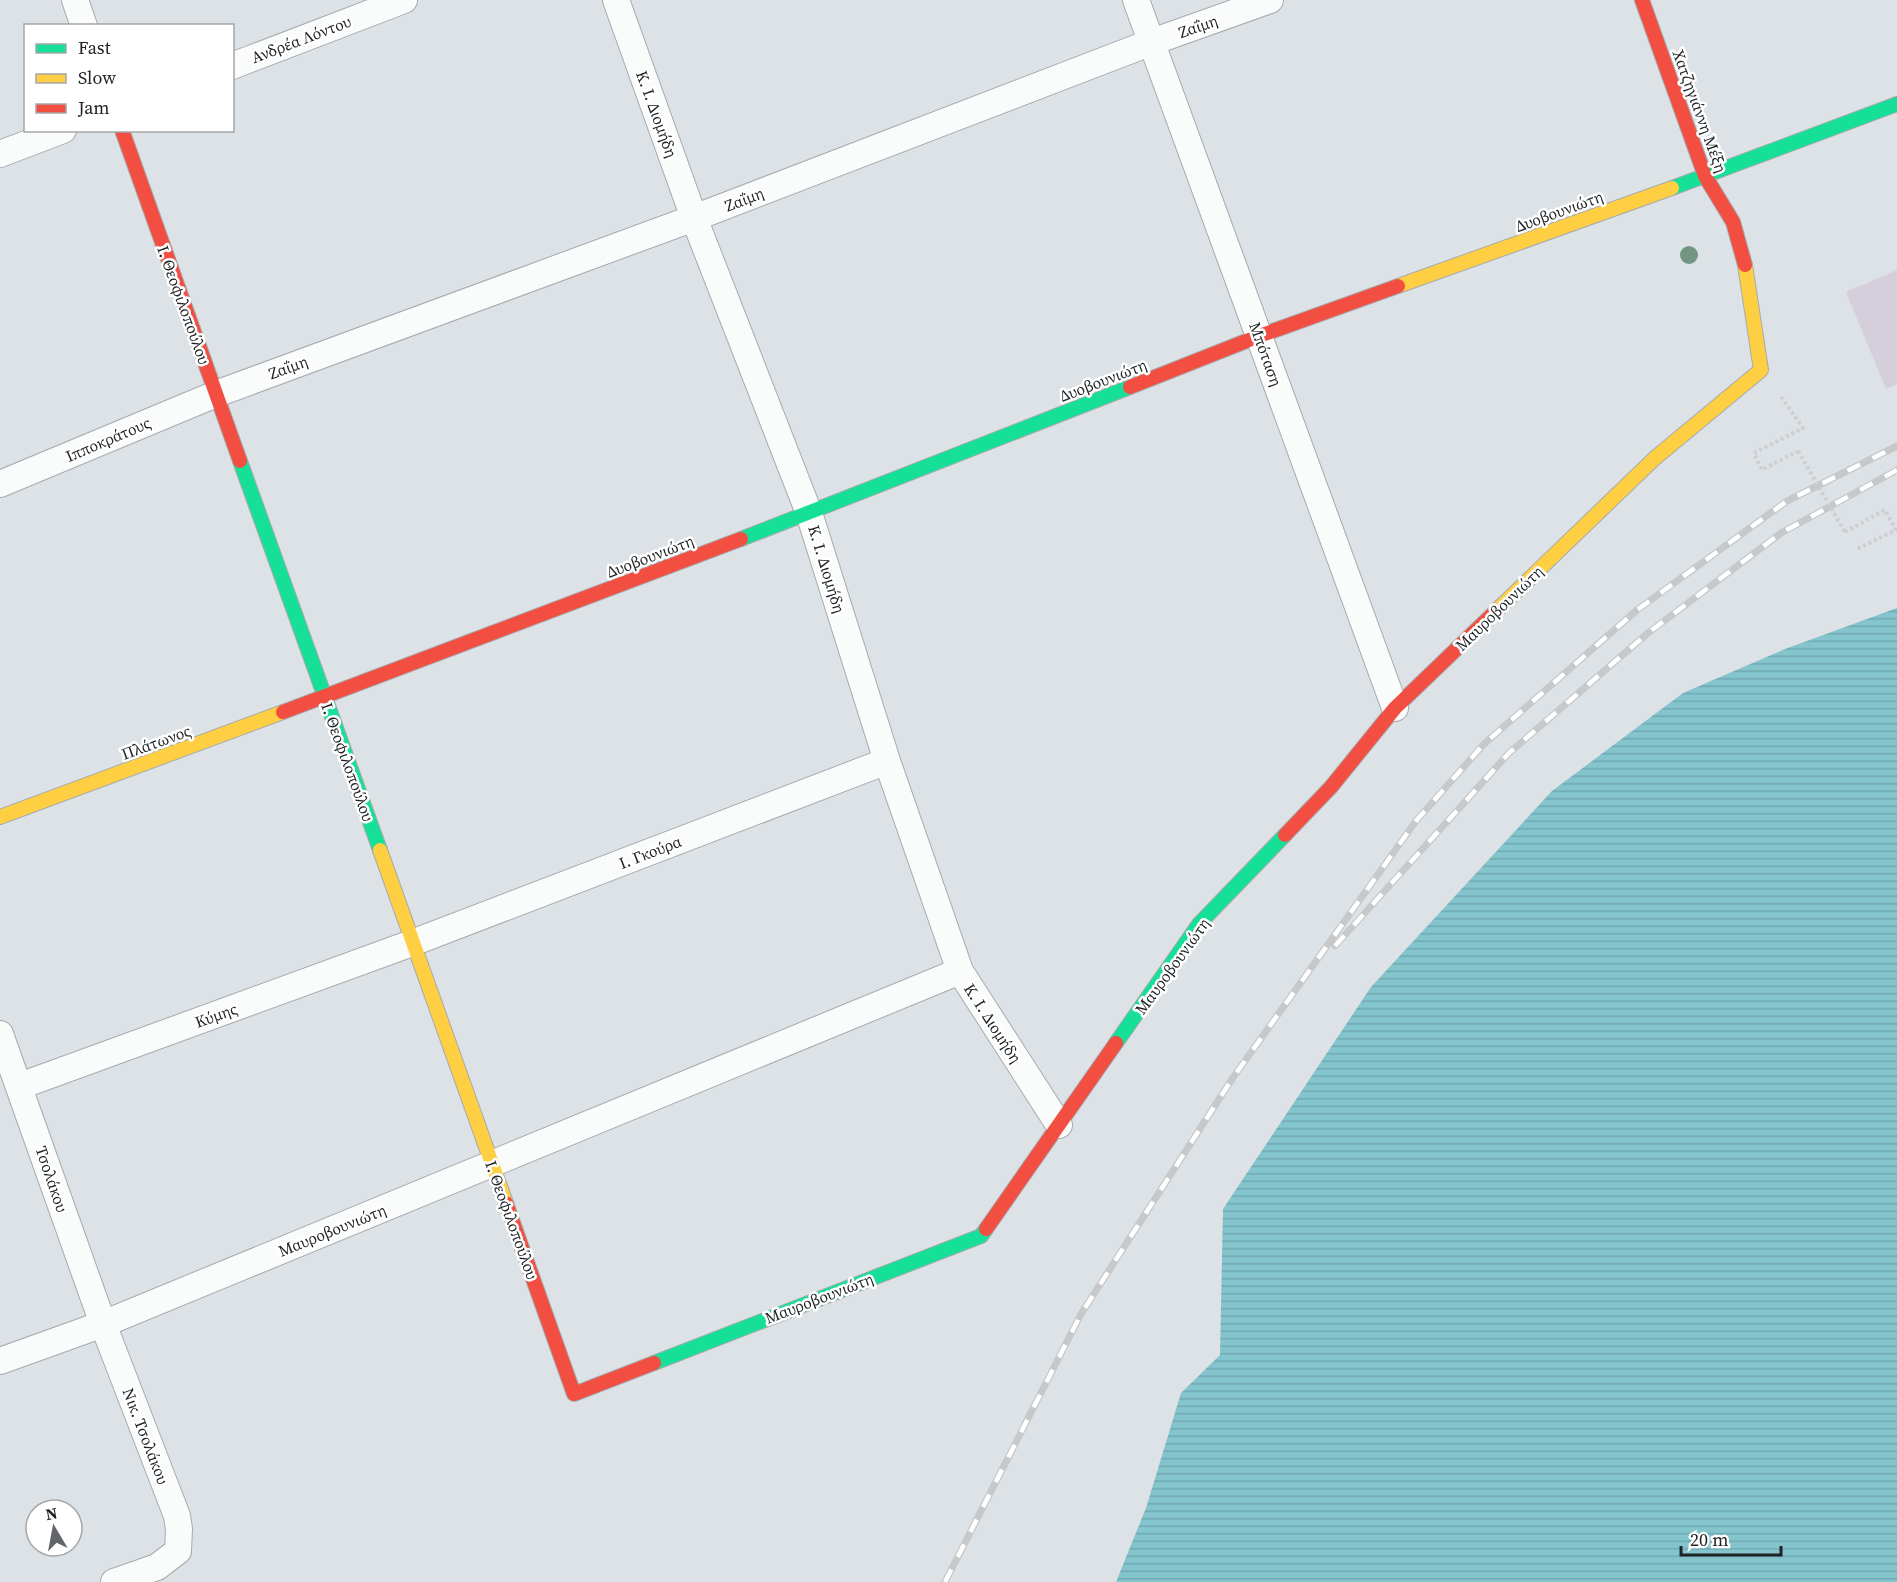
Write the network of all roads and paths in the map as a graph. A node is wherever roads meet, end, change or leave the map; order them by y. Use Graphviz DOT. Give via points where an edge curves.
graph roads {
  1 [pos="75,0"];
  2 [pos="404,0"];
  3 [pos="616,0"];
  4 [pos="1136,0"];
  5 [pos="1270,0"];
  6 [pos="1642,0"];
  7 [pos="83,24"];
  8 [pos="1152,42"];
  9 [pos="234,65"];
  10 [pos="1897,104"];
  11 [pos="58,132"];
  12 [pos="123,132"];
  13 [pos="0,154"];
  14 [pos="1705,176"];
  15 [pos="694,218"];
  16 [pos="1259,336"];
  17 [pos="1761,370"];
  18 [pos="216,394"];
  19 [pos="1803,428"];
  20 [pos="0,483"];
  21 [pos="809,513"];
  22 [pos="1857,549"];
  23 [pos="324,697"];
  24 [pos="1395,708"];
  25 [pos="888,761"];
  26 [pos="0,817"];
  27 [pos="412,943"];
  28 [pos="960,971"];
  29 [pos="0,1034"];
  30 [pos="20,1086"];
  31 [pos="1059,1125"];
  32 [pos="492,1164"];
  33 [pos="103,1324"];
  34 [pos="0,1361"];
  35 [pos="574,1394"];
  36 [pos="114,1582"];
  1 -- 7 [label="street"];
  2 -- 9 [label="street, Ανδρέα Λόντου"];
  3 -- 15 [label="street, Κ. Ι. Διομήδη"];
  4 -- 8 [label="street, Μπόταση"];
  5 -- 8 [label="street, Ζαΐμη"];
  6 -- 14 [label="street, Χατζηγιάννη Μέξη"];
  8 -- 15 [label="street, Ζαΐμη"];
  8 -- 16 [label="street, Μπόταση"];
  10 -- 14 [label="street, Δυοβουνιώτη"];
  11 -- 13 [label="street"];
  12 -- 18 [label="street, Ι. Θεοφιλοπούλου"];
  14 -- 16 [label="street, Δυοβουνιώτη"];
  14 -- 17 [label="street, Χατζηγιάννη Μέξη" via="1736,232 1746,269"];
  15 -- 18 [label="street, Ζαΐμη"];
  15 -- 21 [label="street, Κ. Ι. Διομήδη"];
  16 -- 21 [label="street, Δυοβουνιώτη"];
  16 -- 24 [label="street, Μπόταση"];
  17 -- 24 [label="street, Μαυροβουνιώτη" via="1655,458"];
  18 -- 20 [label="street, Ιπποκράτους"];
  18 -- 23 [label="street, Ι. Θεοφιλοπούλου"];
  19 -- 22 [label="path, bridge" via="1754,453 1762,470 1798,451 1845,532 1885,510 1896,530"];
  21 -- 23 [label="street, Δυοβουνιώτη"];
  21 -- 25 [label="street, Κ. Ι. Διομήδη"];
  23 -- 26 [label="street, Πλάτωνος"];
  23 -- 27 [label="street, Ι. Θεοφιλοπούλου"];
  24 -- 31 [label="street, Μαυροβουνιώτη" via="1331,787 1199,924"];
  25 -- 27 [label="street, Ι. Γκούρα"];
  25 -- 28 [label="street, Κ. Ι. Διομήδη"];
  27 -- 30 [label="street, Κύμης"];
  27 -- 32 [label="street, Ι. Θεοφιλοπούλου"];
  28 -- 31 [label="street, Κ. Ι. Διομήδη"];
  28 -- 32 [label="street, Μαυροβουνιώτη"];
  29 -- 30 [label="street, Τσολάκου"];
  30 -- 33 [label="street, Τσολάκου"];
  31 -- 35 [label="street, Μαυροβουνιώτη" via="981,1236"];
  32 -- 33 [label="street, Μαυροβουνιώτη"];
  32 -- 35 [label="street, Ι. Θεοφιλοπούλου"];
  33 -- 34 [label="street, Μαυροβουνιώτη"];
  33 -- 36 [label="street, Νικ. Τσολάκου" via="179,1529 178,1551 157,1567"];
}
